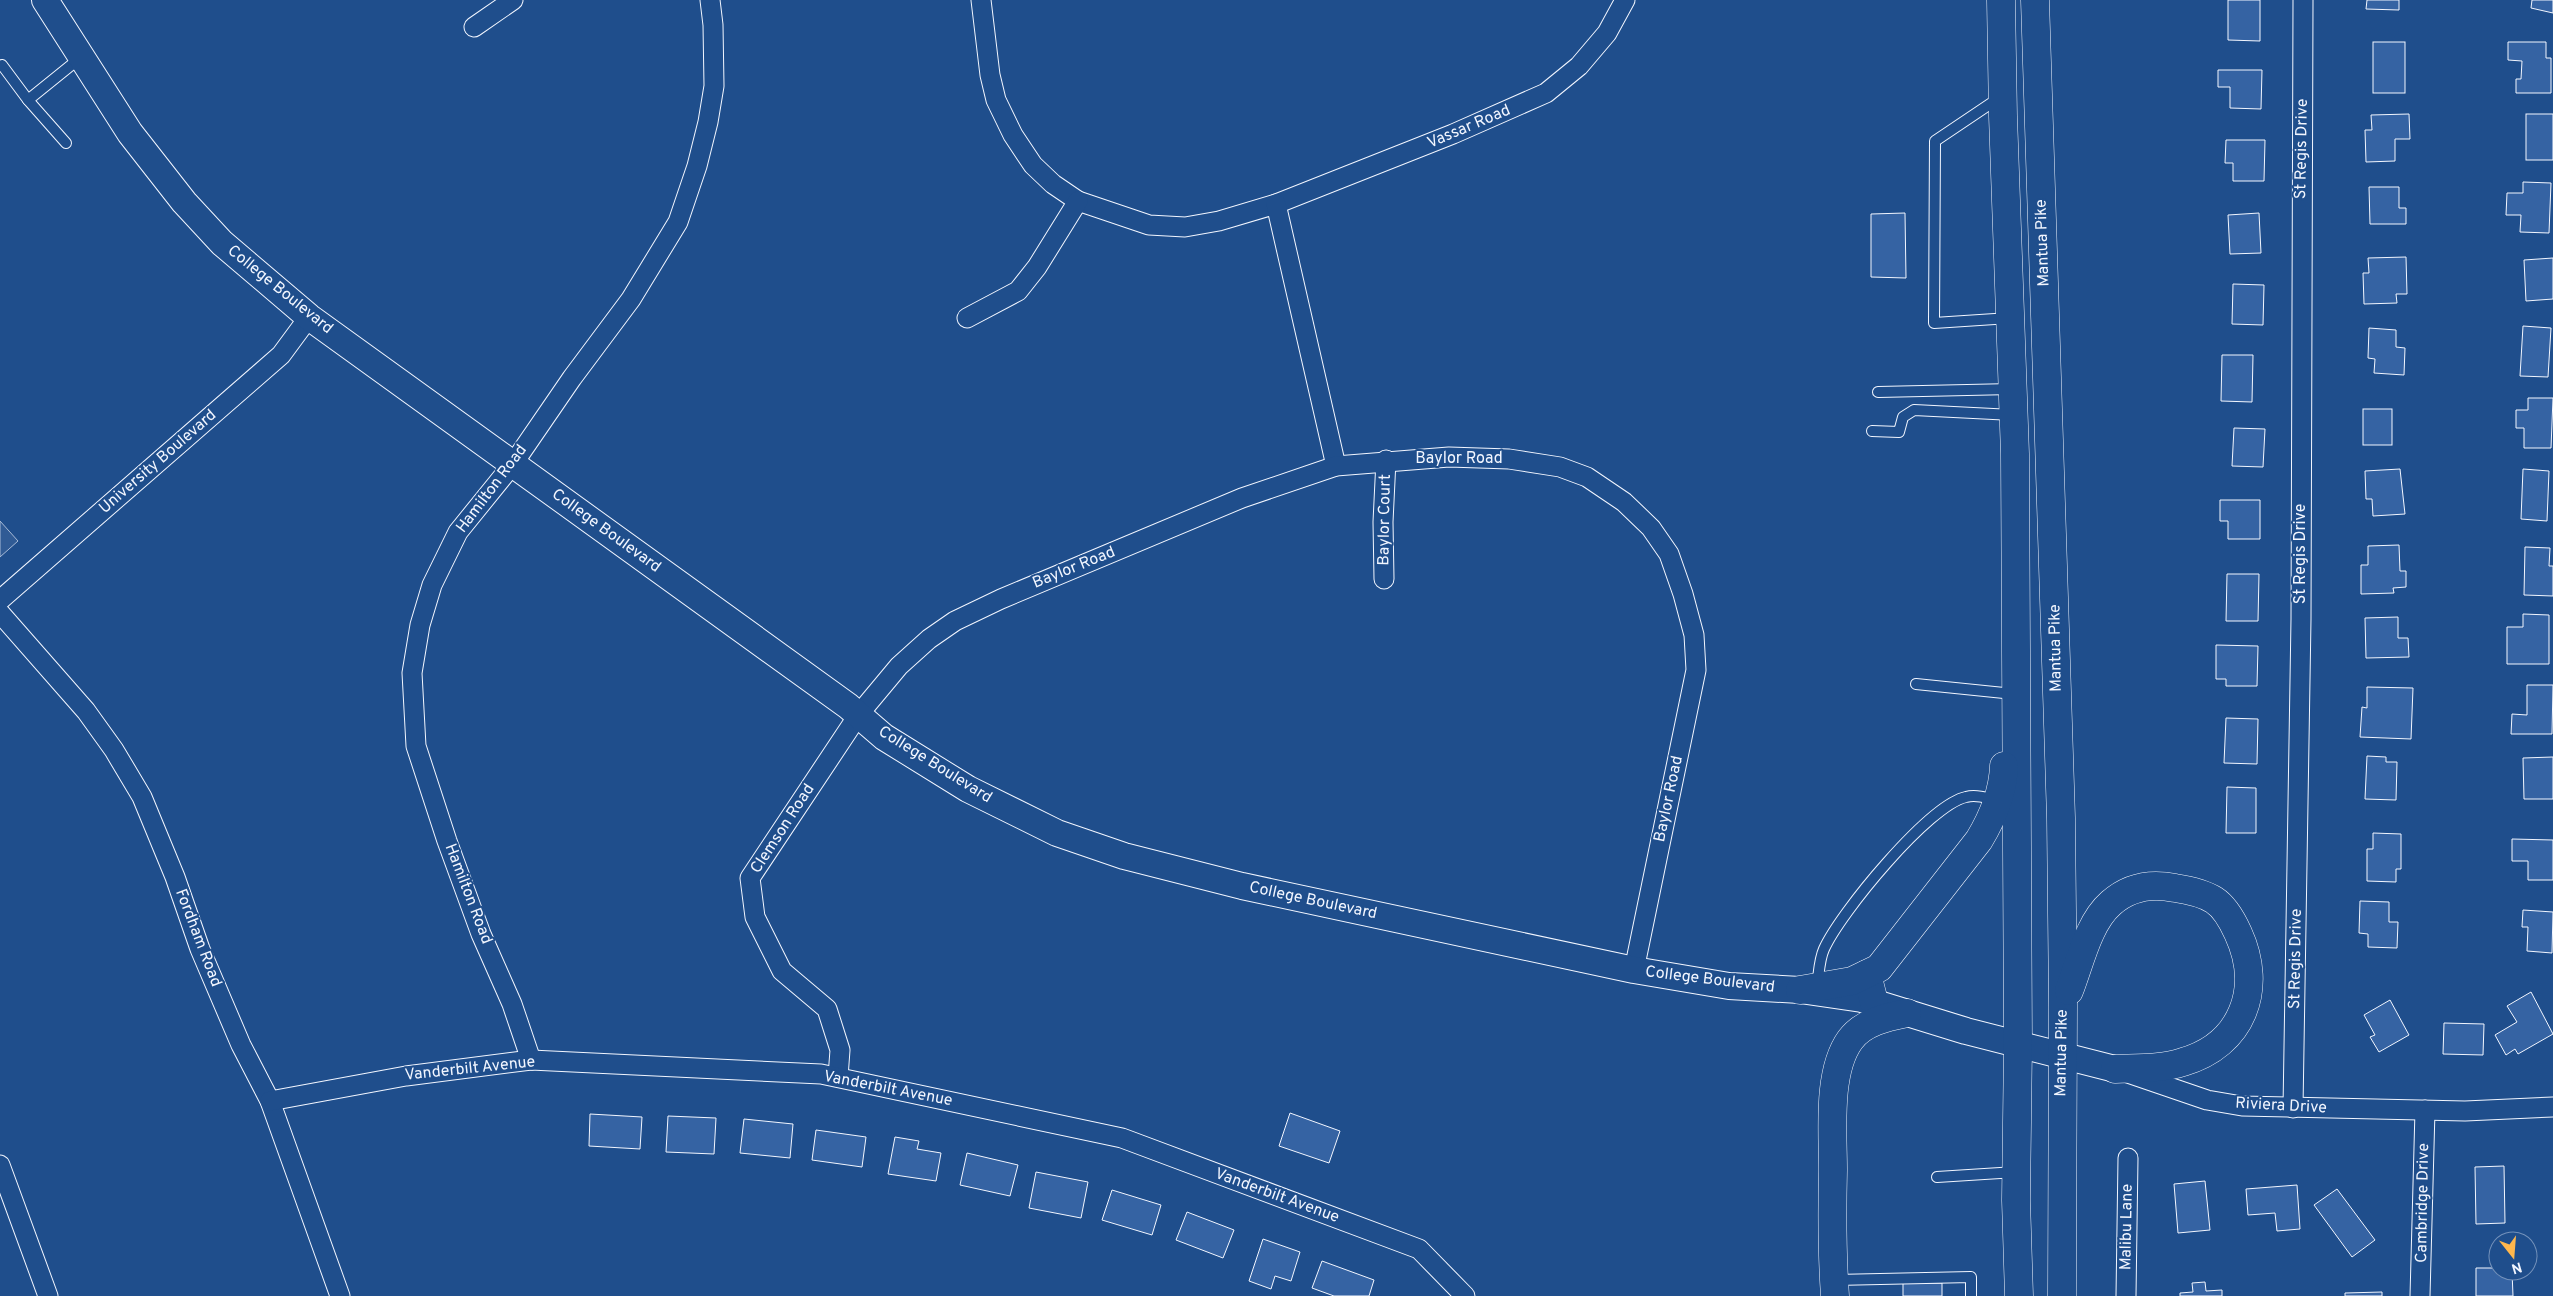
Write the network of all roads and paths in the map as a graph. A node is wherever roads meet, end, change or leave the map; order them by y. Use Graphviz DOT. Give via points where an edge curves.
graph roads {
  1 [pos="45,0"];
  2 [pos="513,0"];
  3 [pos="710,0"];
  4 [pos="981,0"];
  5 [pos="1625,0"];
  6 [pos="2001,0"];
  7 [pos="2035,0"];
  8 [pos="2303,0"];
  9 [pos="474,27"];
  10 [pos="81,57"];
  11 [pos="2,65"];
  12 [pos="2002,96"];
  13 [pos="28,100"];
  14 [pos="66,143"];
  15 [pos="1078,201"];
  16 [pos="1276,204"];
  17 [pos="309,317"];
  18 [pos="967,318"];
  19 [pos="2010,318"];
  20 [pos="1878,392"];
  21 [pos="2013,402"];
  22 [pos="1872,431"];
  23 [pos="1386,460"];
  24 [pos="514,464"];
  25 [pos="1336,466"];
  26 [pos="1384,579"];
  27 [pos="0,600"];
  28 [pos="0,613"];
  29 [pos="2015,634"];
  30 [pos="1916,684"];
  31 [pos="2004,693"];
  32 [pos="859,714"];
  33 [pos="1997,801"];
  34 [pos="1634,970"];
  35 [pos="1867,974"];
  36 [pos="1809,988"];
  37 [pos="1874,1002"];
  38 [pos="2063,1006"];
  39 [pos="1907,1013"];
  40 [pos="2018,1045"];
  41 [pos="2061,1054"];
  42 [pos="531,1060"];
  43 [pos="2115,1069"];
  44 [pos="838,1077"];
  45 [pos="270,1101"];
  46 [pos="2553,1107"];
  47 [pos="2293,1108"];
  48 [pos="2425,1110"];
  49 [pos="2128,1158"];
  50 [pos="0,1165"];
  51 [pos="2016,1172"];
  52 [pos="1937,1178"];
  53 [pos="2016,1200"];
  54 [pos="1834,1288"];
  55 [pos="48,1296"];
  56 [pos="340,1296"];
  57 [pos="1465,1296"];
  58 [pos="1971,1296"];
  59 [pos="2006,1296"];
  60 [pos="2019,1296"];
  61 [pos="2062,1296"];
  62 [pos="2126,1296"];
  63 [pos="2420,1296"];
  1 -- 10 [label="street, College Boulevard"];
  2 -- 9 [label="street"];
  3 -- 24 [label="street, Hamilton Road" via="714,25 714,86 698,166 678,222 631,299"];
  4 -- 15 [label="street, Vassar Road" via="996,100 1013,135 1033,165"];
  5 -- 16 [label="street, Vassar Road" via="1607,33 1579,66 1546,93 1453,134"];
  6 -- 12 [label="main road"];
  7 -- 38 [label="main road, Mantua Pike" via="2055,591"];
  8 -- 47 [label="street, St Regis Drive" via="2301,619"];
  10 -- 13 [label="lane"];
  10 -- 17 [label="street, College Boulevard" via="130,133 184,202 222,243"];
  11 -- 13 [label="lane"];
  12 -- 19 [label="main road"];
  12 -- 19 [label="lane" via="1935,141 1934,323"];
  13 -- 14 [label="lane"];
  15 -- 16 [label="street, Vassar Road" via="1149,225 1185,226 1219,221"];
  15 -- 18 [label="street" via="1018,291"];
  16 -- 25 [label="street"];
  17 -- 24 [label="street, College Boulevard"];
  17 -- 27 [label="street, University Boulevard" via="281,355"];
  19 -- 21 [label="main road"];
  20 -- 21 [label="lane"];
  21 -- 22 [label="lane" via="1914,410 1904,417 1899,432"];
  21 -- 29 [label="main road"];
  23 -- 25 [label="street, Baylor Road"];
  23 -- 26 [label="street, Baylor Court" via="1382,522"];
  23 -- 34 [label="street, Baylor Road" via="1509,458 1560,467 1586,477 1624,502 1651,528 1669,554 1694,635 1696,670"];
  24 -- 32 [label="street, College Boulevard"];
  24 -- 42 [label="street, Hamilton Road" via="458,532 432,585 420,624 412,673 412,711 416,746 447,841"];
  25 -- 32 [label="street, Baylor Road" via="1242,498 1001,598 954,621 899,666"];
  28 -- 45 [label="street, Fordham Road" via="86,711 142,797 200,949 241,1045"];
  29 -- 31 [label="main road" via="2005,651"];
  29 -- 40 [label="main road"];
  30 -- 31 [label="lane"];
  31 -- 33 [label="main road" via="2004,784"];
  32 -- 34 [label="street, College Boulevard" via="884,737 968,789 1057,832 1124,856 1242,886"];
  32 -- 44 [label="street, Clemson Road" via="750,878 755,917 782,971 827,1008 840,1050"];
  33 -- 35 [label="main road" via="1990,822 1978,840 1879,968"];
  33 -- 36 [label="lane" via="1978,796 1966,797 1951,803 1917,829 1834,928"];
  34 -- 36 [label="street, College Boulevard" via="1729,986"];
  35 -- 36 [label="main road" via="1852,981"];
  35 -- 37 [label="main road"];
  36 -- 37 [label="street, College Boulevard"];
  37 -- 39 [label="street, College Boulevard"];
  38 -- 41 [label="main road, Mantua Pike"];
  38 -- 43 [label="main road" via="2092,931 2103,912 2132,890 2156,886 2192,891 2215,901 2232,919 2242,940 2248,965 2248,991 2242,1016 2226,1040 2182,1063"];
  39 -- 40 [label="street, College Boulevard"];
  39 -- 54 [label="main road" via="1880,1019 1856,1032 1840,1060 1833,1111"];
  40 -- 41 [label="street, Riviera Drive"];
  40 -- 51 [label="main road"];
  41 -- 43 [label="street, Riviera Drive"];
  41 -- 61 [label="main road, Mantua Pike"];
  42 -- 44 [label="street, Vanderbilt Avenue"];
  42 -- 45 [label="street, Vanderbilt Avenue" via="406,1076"];
  43 -- 47 [label="street, Riviera Drive" via="2207,1100 2242,1106"];
  44 -- 57 [label="street, Vanderbilt Avenue" via="1122,1138 1419,1248"];
  45 -- 56 [label="street, Fordham Road"];
  46 -- 48 [label="street, Riviera Drive"];
  47 -- 48 [label="street, Riviera Drive"];
  48 -- 63 [label="street, Cambridge Drive"];
  49 -- 62 [label="street, Malibu Lane"];
  50 -- 55 [label="street"];
  51 -- 52 [label="lane"];
  51 -- 53 [label="main road"];
  53 -- 59 [label="main road" via="2008,1230"];
  53 -- 60 [label="main road"];
  54 -- 58 [label="lane" via="1971,1277"];
}
